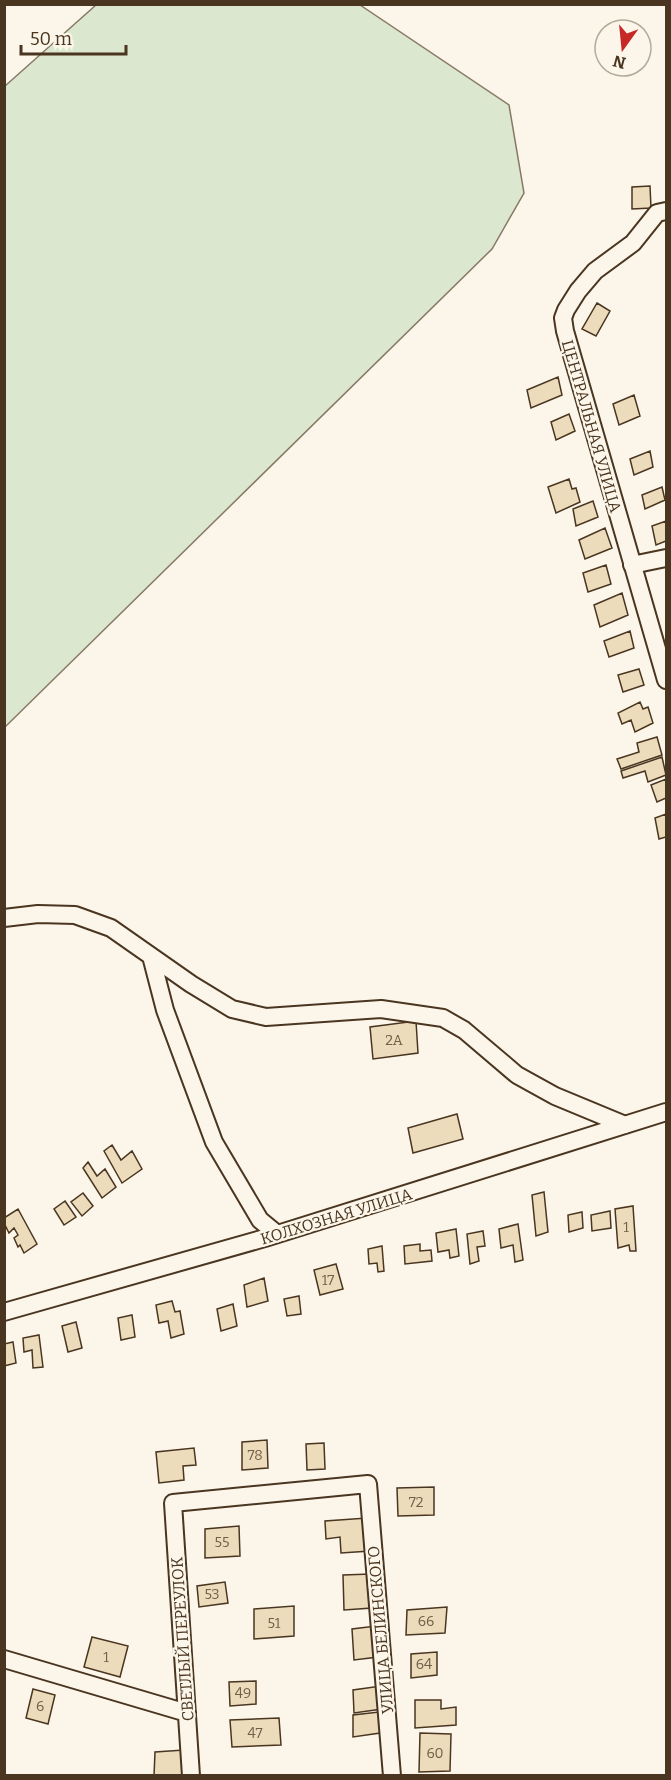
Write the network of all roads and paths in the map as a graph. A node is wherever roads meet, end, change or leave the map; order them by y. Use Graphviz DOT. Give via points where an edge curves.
graph roads {
  1 [pos="666,211"];
  2 [pos="666,558"];
  3 [pos="632,565"];
  4 [pos="666,680"];
  5 [pos="4,918"];
  6 [pos="151,956"];
  7 [pos="666,1112"];
  8 [pos="625,1125"];
  9 [pos="277,1234"];
  10 [pos="4,1312"];
  11 [pos="173,1503"];
  12 [pos="4,1659"];
  13 [pos="187,1713"];
  14 [pos="191,1776"];
  15 [pos="392,1776"];
  1 -- 3 [label="street, ЦЕНТРАЛЬНАЯ УЛИЦА" via="657,213 633,243 595,271 570,302 563,318"];
  2 -- 3 [label="street"];
  3 -- 4 [label="street, ЦЕНТРАЛЬНАЯ УЛИЦА"];
  5 -- 6 [label="street" via="75,915 111,928"];
  6 -- 8 [label="street" via="232,1010 266,1017 381,1009 443,1018 464,1030 517,1075 555,1096"];
  6 -- 9 [label="street" via="165,1010 214,1142 260,1220"];
  7 -- 8 [label="street, КОЛХОЗНАЯ УЛИЦА"];
  8 -- 9 [label="street, КОЛХОЗНАЯ УЛИЦА"];
  9 -- 10 [label="street, КОЛХОЗНАЯ УЛИЦА"];
  11 -- 13 [label="street, СВЕТЛЫЙ ПЕРЕУЛОК"];
  11 -- 15 [label="street, УЛИЦА БЕЛИНСКОГО" via="368,1484"];
  12 -- 13 [label="street"];
  13 -- 14 [label="street, СВЕТЛЫЙ ПЕРЕУЛОК"];
}
